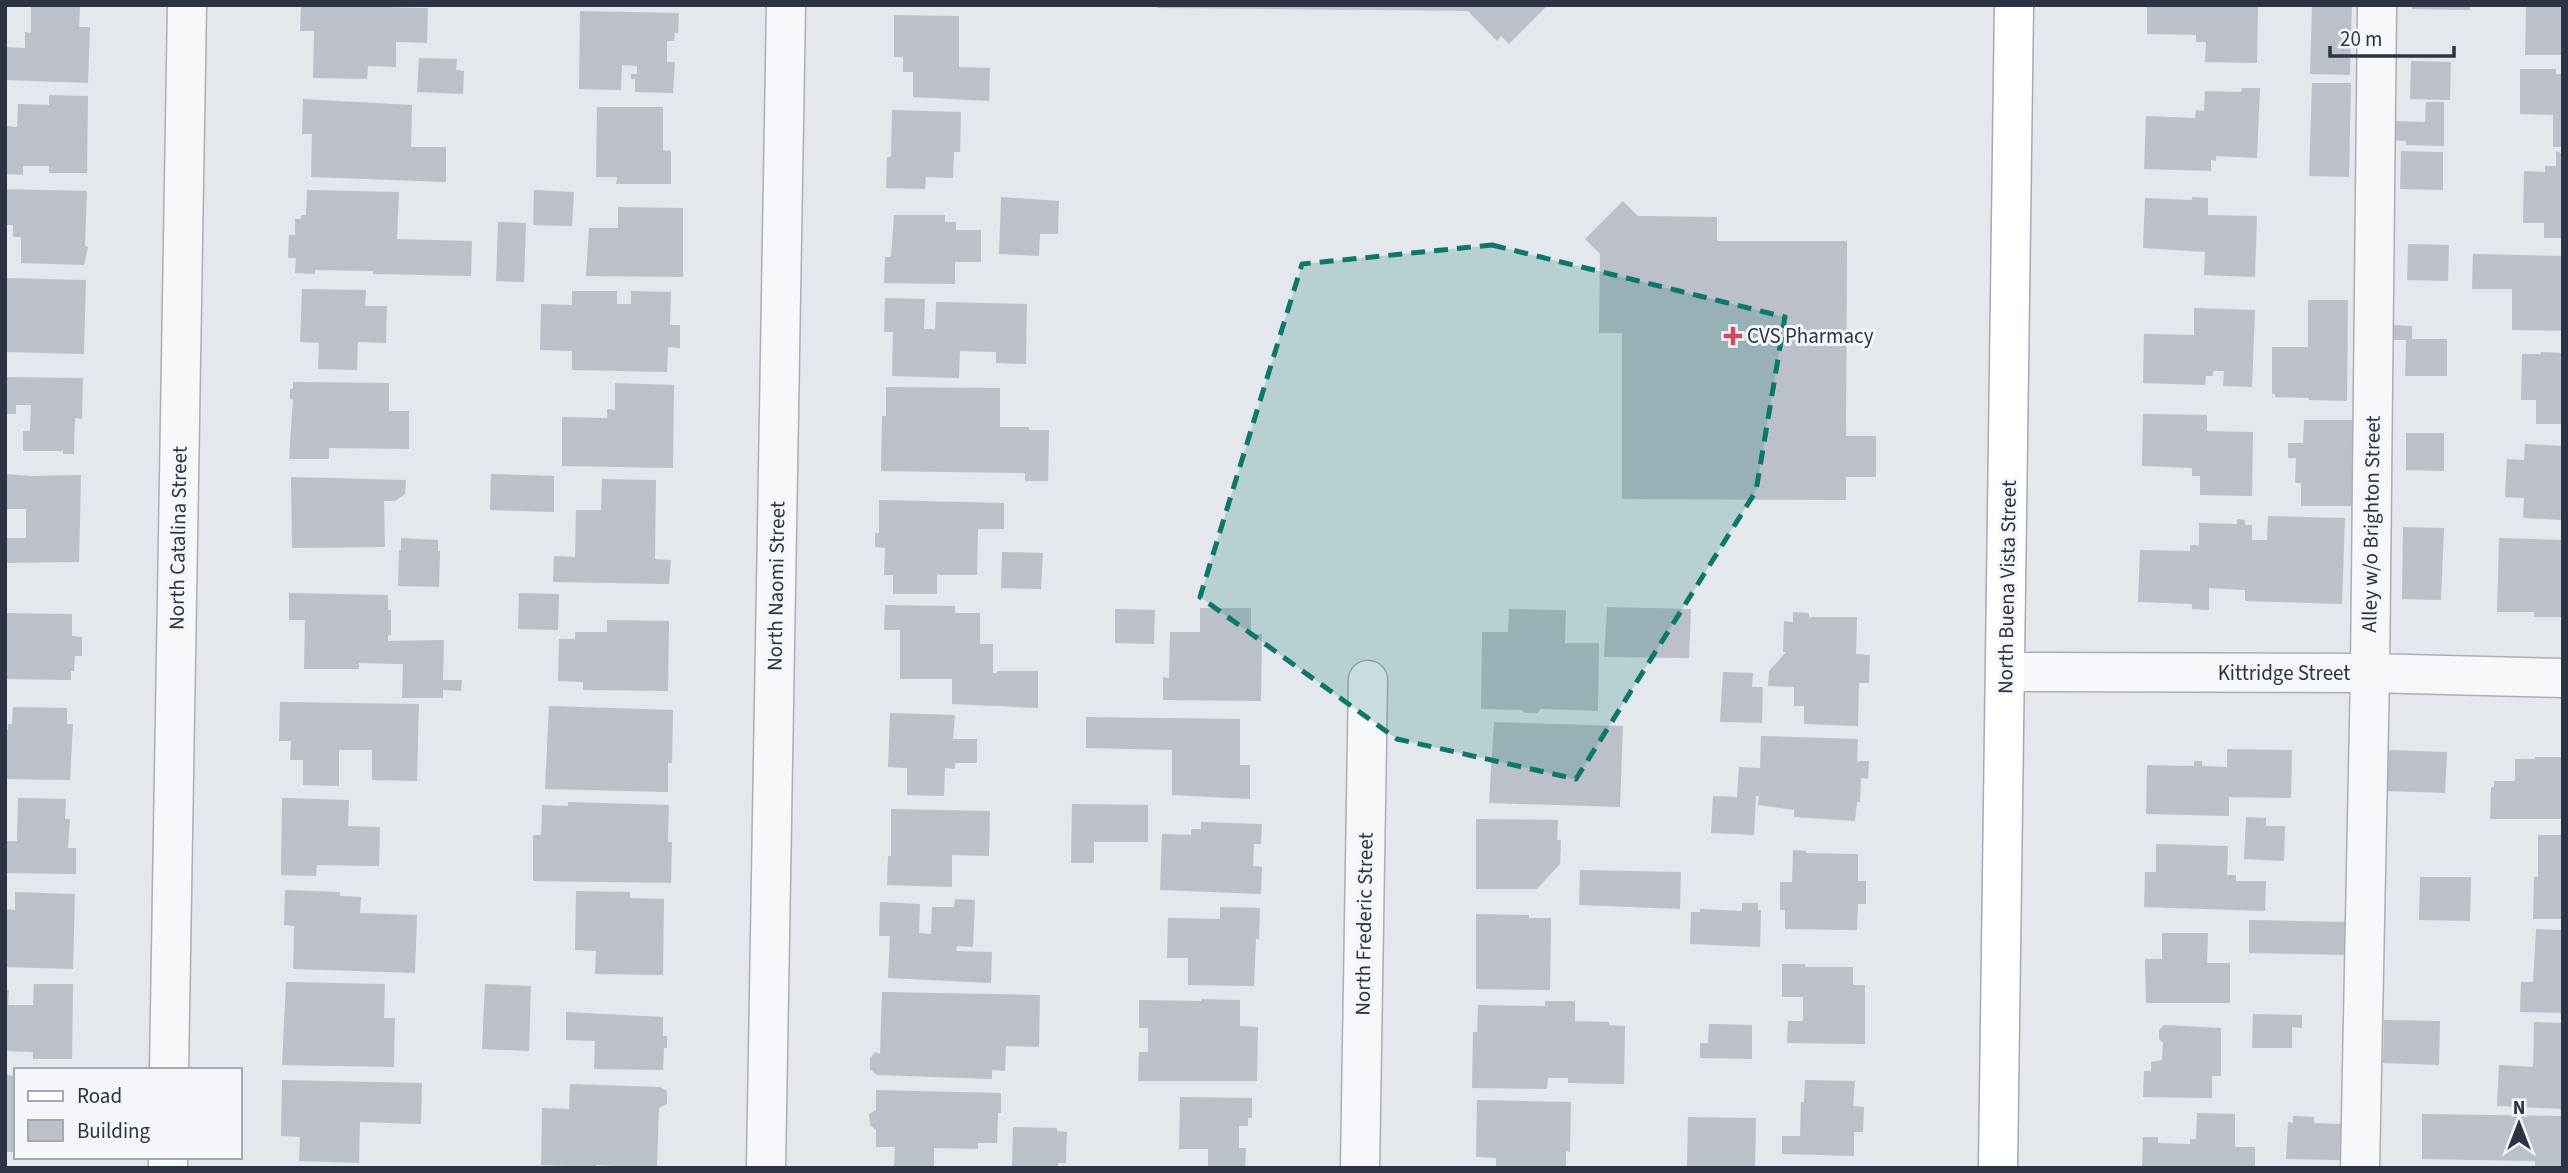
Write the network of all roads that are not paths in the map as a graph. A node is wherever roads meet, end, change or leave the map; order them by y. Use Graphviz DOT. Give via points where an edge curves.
graph roads {
  1 [pos="187,5"];
  2 [pos="786,5"];
  3 [pos="2014,5"];
  4 [pos="2377,5"];
  5 [pos="2006,672"];
  6 [pos="2370,673"];
  7 [pos="2563,678"];
  8 [pos="1368,680"];
  9 [pos="169,1068"];
  10 [pos="766,1168"];
  11 [pos="1360,1168"];
  12 [pos="1998,1168"];
  13 [pos="2360,1168"];
  1 -- 9 [label="street, North Catalina Street"];
  2 -- 10 [label="street, North Naomi Street"];
  3 -- 5 [label="main road, North Buena Vista Street"];
  4 -- 6 [label="street, Alley w/o Brighton Street"];
  5 -- 6 [label="street, Kittridge Street"];
  5 -- 12 [label="main road, North Buena Vista Street"];
  6 -- 7 [label="street, Kittridge Street"];
  6 -- 13 [label="street, Alley w/o Brighton Street"];
  8 -- 11 [label="street, North Frederic Street"];
}
